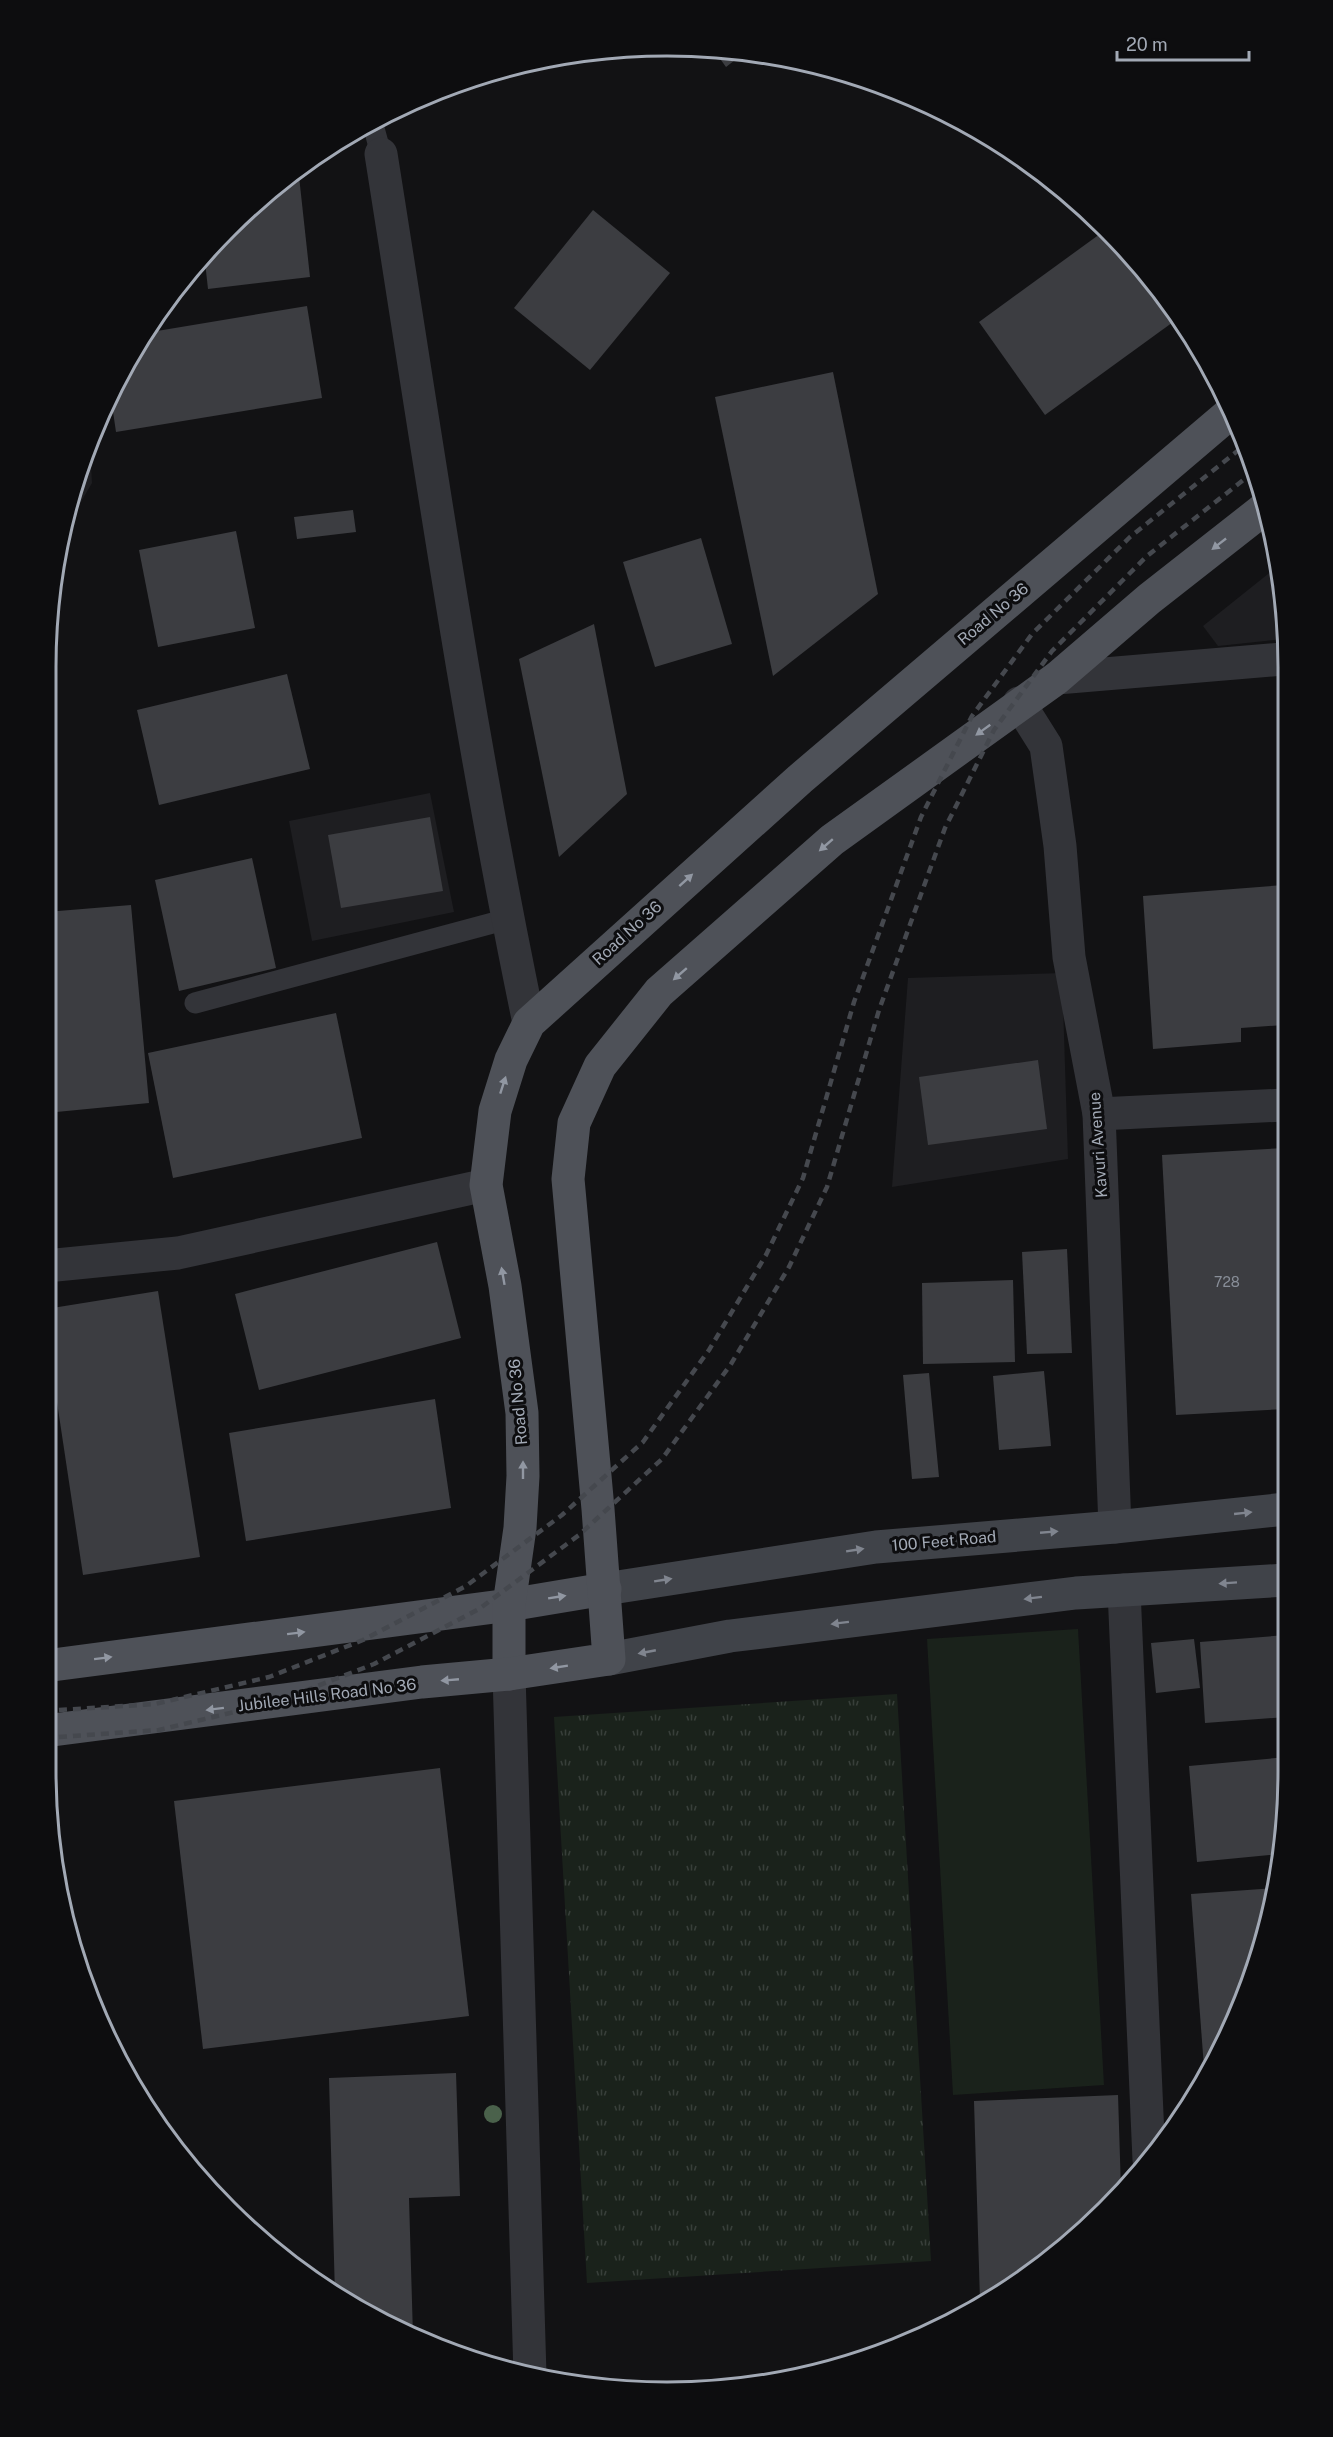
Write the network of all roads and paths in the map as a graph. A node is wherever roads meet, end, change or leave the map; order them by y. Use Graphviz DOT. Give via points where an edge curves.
graph roads {
  1 [pos="374,130"];
  2 [pos="381,154"];
  3 [pos="1224,418"];
  4 [pos="1258,513"];
  5 [pos="1278,659"];
  6 [pos="1057,678"];
  7 [pos="1020,703"];
  8 [pos="508,919"];
  9 [pos="195,1004"];
  10 [pos="529,1023"];
  11 [pos="1278,1105"];
  12 [pos="1099,1113"];
  13 [pos="486,1185"];
  14 [pos="56,1265"];
  15 [pos="1278,1510"];
  16 [pos="1115,1527"];
  17 [pos="1278,1580"];
  18 [pos="605,1590"];
  19 [pos="1124,1590"];
  20 [pos="509,1605"];
  21 [pos="609,1659"];
  22 [pos="56,1665"];
  23 [pos="508,1674"];
  24 [pos="56,1730"];
  25 [pos="1148,2145"];
  26 [pos="530,2366"];
  1 -- 2 [label="lane"];
  2 -- 8 [label="street" via="467,693"];
  10 -- 3 [label="main road, Road No 36, one-way" via="800,779"];
  4 -- 6 [label="main road, one-way" via="1149,598"];
  5 -- 6 [label="street"];
  6 -- 7 [label="main road"];
  7 -- 12 [label="street, Kavuri Avenue" via="1046,746 1057,816 1069,957"];
  7 -- 18 [label="main road, one-way" via="832,840 659,992 600,1066 574,1123 568,1179"];
  8 -- 9 [label="lane"];
  8 -- 10 [label="street"];
  13 -- 10 [label="main road, Road No 36, one-way" via="495,1111 511,1060"];
  11 -- 12 [label="street"];
  12 -- 16 [label="street, Kavuri Avenue"];
  13 -- 14 [label="street" via="178,1253"];
  20 -- 13 [label="main road, Road No 36, one-way" via="520,1528 522,1413"];
  16 -- 15 [label="main road, 100 Feet Road, one-way"];
  18 -- 16 [label="main road, 100 Feet Road, one-way" via="876,1547"];
  17 -- 19 [label="main road, one-way"];
  20 -- 18 [label="main road, one-way"];
  18 -- 21 [label="main road"];
  19 -- 21 [label="main road, one-way" via="730,1636"];
  19 -- 25 [label="street"];
  22 -- 20 [label="main road, one-way"];
  20 -- 23 [label="main road, Road No 36"];
  21 -- 23 [label="main road, Jubilee Hills Road No 36, one-way"];
  23 -- 24 [label="main road, Jubilee Hills Road No 36, one-way"];
  23 -- 26 [label="street"];
}
